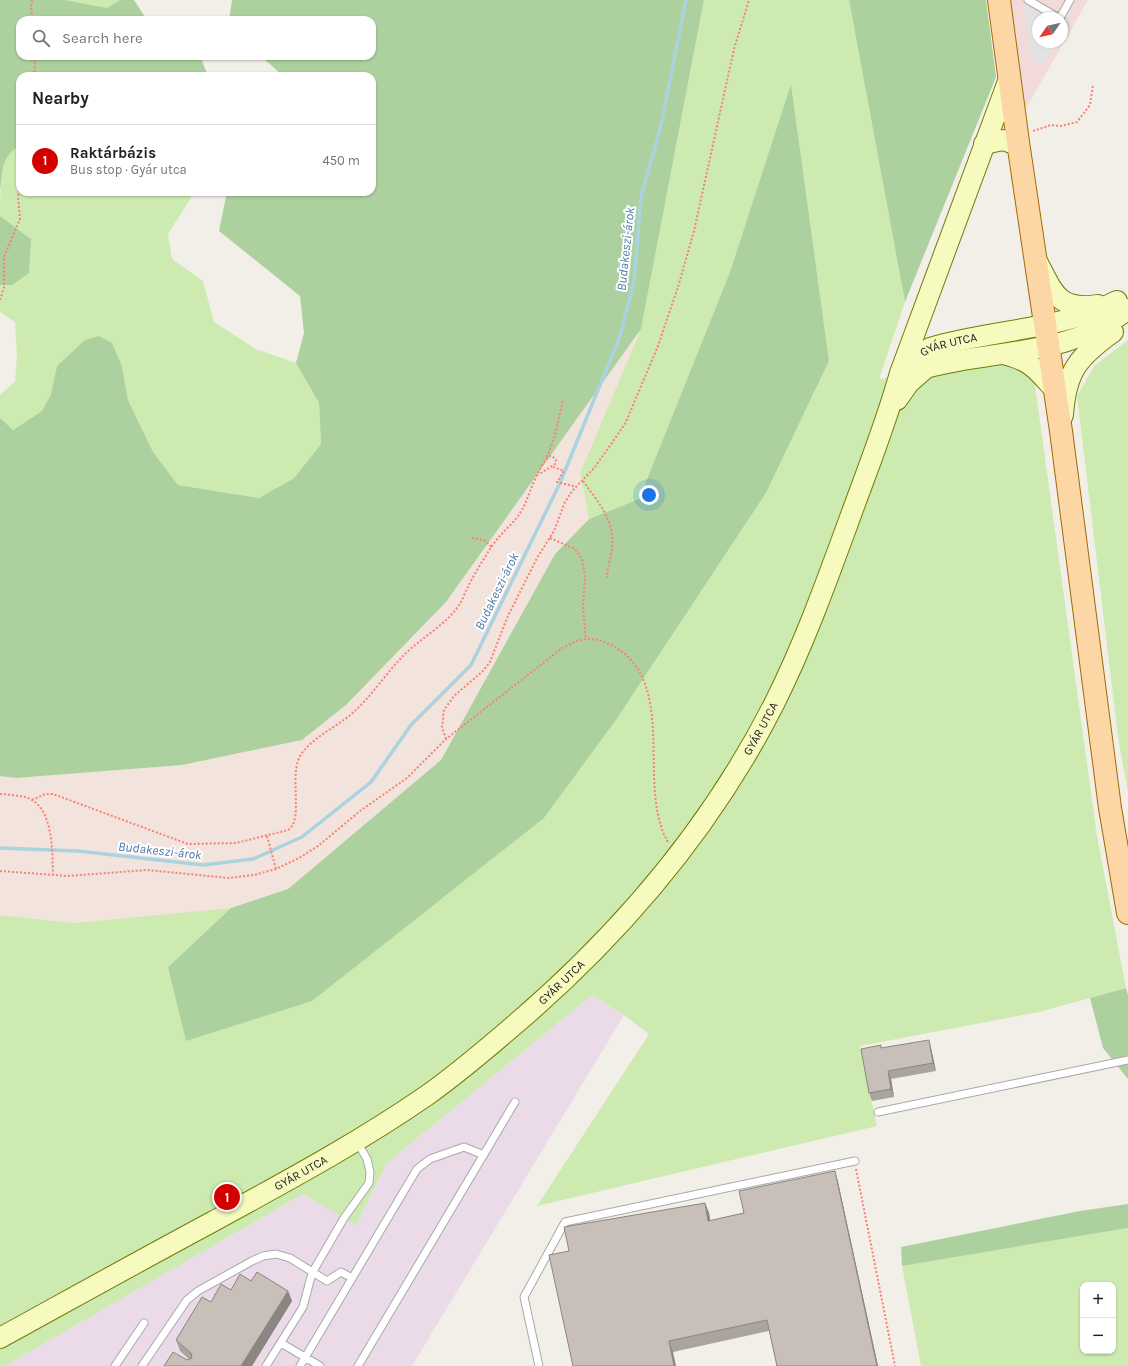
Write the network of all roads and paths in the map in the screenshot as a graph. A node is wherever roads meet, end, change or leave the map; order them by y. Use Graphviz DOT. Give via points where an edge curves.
graph roads {
  1 [pos="32,0"];
  2 [pos="749,0"];
  3 [pos="999,0"];
  4 [pos="1028,0"];
  5 [pos="1070,0"];
  6 [pos="1049,12"];
  7 [pos="1063,12"];
  8 [pos="32,16"];
  9 [pos="35,60"];
  10 [pos="35,72"];
  11 [pos="1010,76"];
  12 [pos="1093,85"];
  13 [pos="1018,143"];
  14 [pos="984,144"];
  15 [pos="18,196"];
  16 [pos="0,258"];
  17 [pos="4,259"];
  18 [pos="1037,263"];
  19 [pos="3,291"];
  20 [pos="0,295"];
  21 [pos="0,300"];
  22 [pos="1124,302"];
  23 [pos="1128,318"];
  24 [pos="1045,325"];
  25 [pos="1048,346"];
  26 [pos="1004,354"];
  27 [pos="900,373"];
  28 [pos="1054,389"];
  29 [pos="563,400"];
  30 [pos="890,411"];
  31 [pos="1061,431"];
  32 [pos="547,458"];
  33 [pos="552,467"];
  34 [pos="538,475"];
  35 [pos="583,482"];
  36 [pos="576,487"];
  37 [pos="472,538"];
  38 [pos="550,538"];
  39 [pos="492,547"];
  40 [pos="607,578"];
  41 [pos="586,638"];
  42 [pos="446,739"];
  43 [pos="0,794"];
  44 [pos="32,800"];
  45 [pos="266,835"];
  46 [pos="677,854"];
  47 [pos="276,869"];
  48 [pos="0,870"];
  49 [pos="53,875"];
  50 [pos="1128,913"];
  51 [pos="1128,1060"];
  52 [pos="516,1102"];
  53 [pos="878,1112"];
  54 [pos="357,1141"];
  55 [pos="484,1155"];
  56 [pos="855,1161"];
  57 [pos="312,1273"];
  58 [pos="352,1278"];
  59 [pos="144,1323"];
  60 [pos="0,1338"];
  61 [pos="281,1343"];
  62 [pos="305,1357"];
  63 [pos="115,1366"];
  64 [pos="142,1366"];
  65 [pos="266,1366"];
  66 [pos="300,1366"];
  67 [pos="320,1366"];
  68 [pos="358,1366"];
  69 [pos="539,1366"];
  70 [pos="895,1366"];
  1 -- 8 [label="path"];
  2 -- 35 [label="path" via="734,49 694,231 663,332 625,424"];
  3 -- 11 [label="main road"];
  4 -- 6 [label="lane"];
  5 -- 7 [label="lane"];
  9 -- 10 [label="path"];
  11 -- 13 [label="main road"];
  11 -- 14 [label="main road"];
  12 -- 13 [label="path" via="1090,105 1077,122 1061,126 1051,125 1026,133"];
  13 -- 14 [label="main road" via="1003,140"];
  13 -- 18 [label="main road"];
  14 -- 27 [label="main road"];
  15 -- 17 [label="path" via="19,222 7,246"];
  16 -- 17 [label="path"];
  17 -- 19 [label="path"];
  18 -- 22 [label="main road" via="1056,296 1064,302 1082,307"];
  18 -- 24 [label="main road"];
  19 -- 20 [label="path"];
  19 -- 21 [label="path"];
  22 -- 24 [label="main road, GYÁR UTCA" via="1078,318"];
  22 -- 25 [label="main road, GYÁR UTCA" via="1116,320 1081,337"];
  23 -- 31 [label="main road" via="1080,358 1064,394"];
  24 -- 25 [label="main road"];
  24 -- 27 [label="main road, GYÁR UTCA" via="930,348 914,358"];
  25 -- 26 [label="main road, GYÁR UTCA"];
  25 -- 28 [label="main road"];
  26 -- 28 [label="main road" via="1023,359"];
  26 -- 30 [label="main road, GYÁR UTCA" via="926,368 909,383"];
  27 -- 30 [label="main road, GYÁR UTCA"];
  28 -- 31 [label="main road"];
  29 -- 32 [label="path"];
  30 -- 46 [label="main road, GYÁR UTCA" via="816,610 774,704 745,756"];
  31 -- 50 [label="main road" via="1107,785"];
  32 -- 33 [label="path" via="555,458 556,462"];
  32 -- 34 [label="path"];
  33 -- 34 [label="path"];
  33 -- 36 [label="path" via="564,471 557,482"];
  34 -- 39 [label="path" via="519,515"];
  35 -- 36 [label="path"];
  35 -- 40 [label="path" via="606,514 611,526 612,549"];
  36 -- 38 [label="path" via="565,502"];
  37 -- 39 [label="path" via="484,540"];
  38 -- 41 [label="path" via="575,550 582,559 585,576 582,608"];
  38 -- 42 [label="path" via="507,618 490,662 454,696 444,710 442,727"];
  39 -- 45 [label="path" via="466,590 462,602 453,613 404,654 350,715 310,743 301,753 296,764 294,780 294,823 288,830"];
  41 -- 42 [label="path" via="574,641 561,649"];
  41 -- 46 [label="path" via="602,640 628,656 645,684 652,728 658,818 662,831"];
  42 -- 47 [label="path" via="407,778 360,811 318,846"];
  43 -- 44 [label="path" via="23,796"];
  44 -- 45 [label="path" via="45,794 53,794 188,844 236,843"];
  44 -- 49 [label="path" via="43,814 52,840"];
  45 -- 47 [label="path"];
  46 -- 54 [label="main road, GYÁR UTCA" via="599,948 528,1014 429,1094"];
  47 -- 49 [label="path" via="229,878 147,870 77,876"];
  48 -- 49 [label="path"];
  51 -- 53 [label="lane"];
  52 -- 55 [label="lane"];
  54 -- 57 [label="lane" via="367,1159 369,1183 344,1218"];
  54 -- 60 [label="main road, GYÁR UTCA"];
  55 -- 58 [label="lane" via="464,1147 430,1159 416,1169"];
  55 -- 68 [label="lane"];
  56 -- 69 [label="lane" via="565,1222 524,1297"];
  56 -- 70 [label="path"];
  57 -- 58 [label="lane" via="327,1281 341,1272"];
  57 -- 61 [label="lane" via="303,1307"];
  57 -- 64 [label="lane" via="290,1258 276,1254 252,1261 186,1300"];
  58 -- 62 [label="lane"];
  59 -- 63 [label="lane"];
  61 -- 62 [label="lane"];
  61 -- 65 [label="lane"];
  62 -- 66 [label="lane"];
  62 -- 67 [label="lane"];
}
